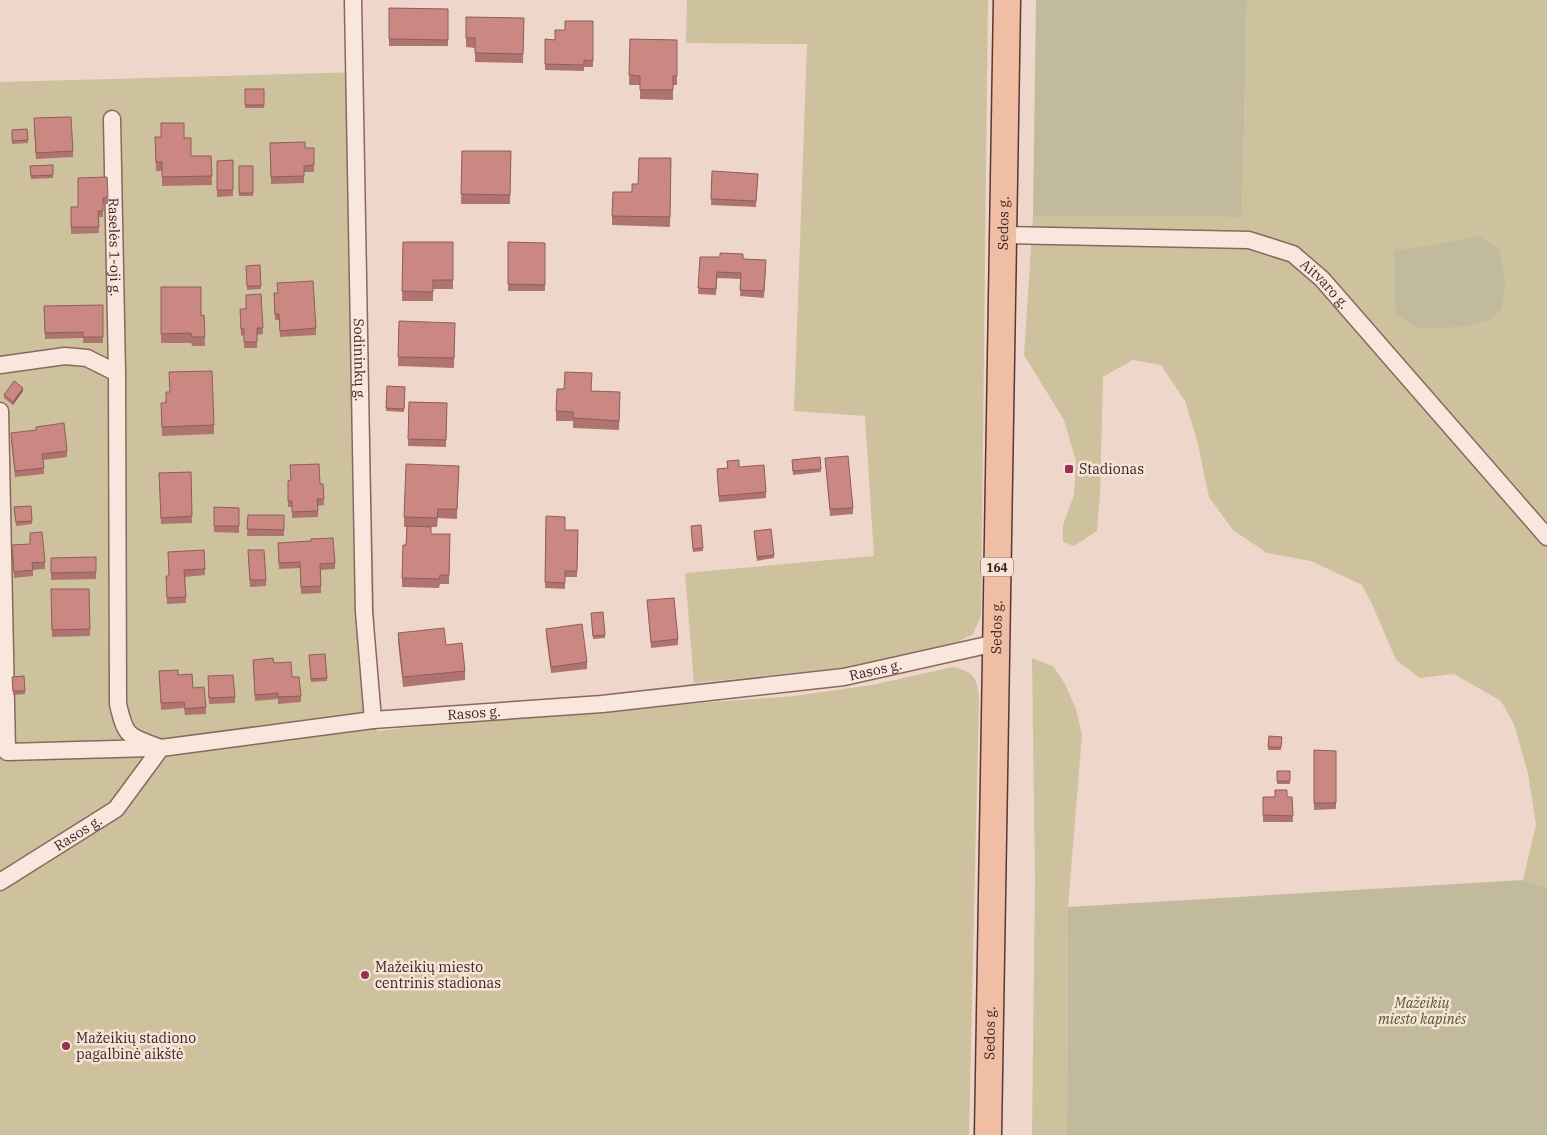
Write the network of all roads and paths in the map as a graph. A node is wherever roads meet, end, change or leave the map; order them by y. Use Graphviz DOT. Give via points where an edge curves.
graph roads {
  1 [pos="353,0"];
  2 [pos="1007,0"];
  3 [pos="112,119"];
  4 [pos="1003,236"];
  5 [pos="0,365"];
  6 [pos="117,373"];
  7 [pos="0,411"];
  8 [pos="1547,536"];
  9 [pos="996,643"];
  10 [pos="373,720"];
  11 [pos="161,748"];
  12 [pos="0,882"];
  13 [pos="988,1135"];
  1 -- 10 [label="street, Sodininkų g." via="364,612"];
  2 -- 4 [label="main road, Sedos g. / 164"];
  3 -- 6 [label="street, Raselės 1-oji g."];
  4 -- 8 [label="street, Aitvaro g." via="1249,240 1293,254 1322,280"];
  4 -- 9 [label="main road, Sedos g. / 164"];
  5 -- 6 [label="street" via="65,356 87,358"];
  6 -- 11 [label="street, Raselės 1-oji g." via="118,704 122,724 131,737"];
  7 -- 11 [label="street" via="7,752"];
  9 -- 10 [label="street, Rasos g." via="844,677 602,704"];
  9 -- 13 [label="main road, Sedos g. / 164"];
  10 -- 11 [label="street, Rasos g."];
  11 -- 12 [label="street, Rasos g." via="116,809"];
}
